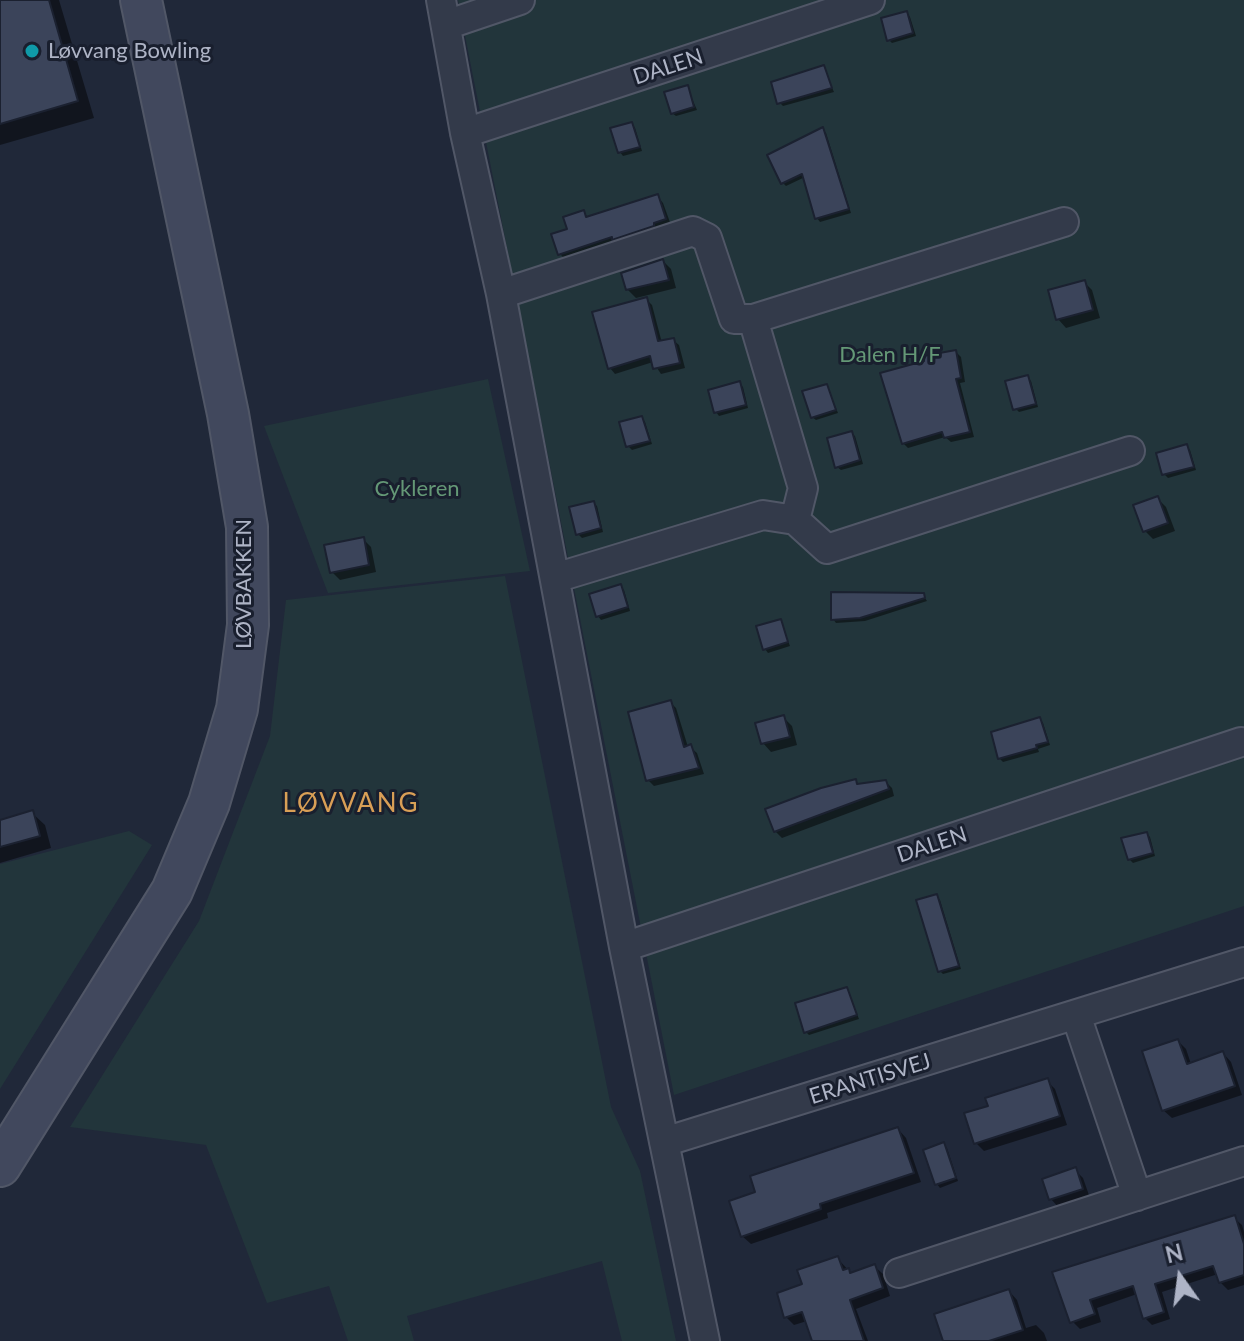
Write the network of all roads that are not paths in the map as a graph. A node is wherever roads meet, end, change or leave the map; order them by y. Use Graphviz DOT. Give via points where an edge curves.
graph roads {
  1 [pos="141,0"];
  2 [pos="520,0"];
  3 [pos="870,0"];
  4 [pos="444,12"];
  5 [pos="465,133"];
  6 [pos="1064,222"];
  7 [pos="501,294"];
  8 [pos="753,319"];
  9 [pos="1130,451"];
  10 [pos="795,520"];
  11 [pos="555,578"];
  12 [pos="1241,742"];
  13 [pos="624,947"];
  14 [pos="1244,962"];
  15 [pos="1076,1015"];
  16 [pos="664,1142"];
  17 [pos="1244,1161"];
  18 [pos="0,1166"];
  19 [pos="1137,1196"];
  20 [pos="899,1273"];
  21 [pos="705,1341"];
  1 -- 18 [label="street, LØVBAKKEN" via="228,414 247,527 248,625 237,709 209,803 172,891"];
  2 -- 4 [label="street"];
  3 -- 5 [label="street, DALEN"];
  4 -- 5 [label="street"];
  5 -- 7 [label="street"];
  6 -- 8 [label="street"];
  7 -- 8 [label="street" via="693,231 707,238 734,319"];
  7 -- 11 [label="street"];
  8 -- 10 [label="street" via="803,488"];
  9 -- 10 [label="street" via="827,549"];
  10 -- 11 [label="street" via="763,515"];
  11 -- 13 [label="street"];
  12 -- 13 [label="street, DALEN"];
  13 -- 16 [label="street"];
  14 -- 15 [label="street, ERANTISVEJ"];
  15 -- 16 [label="street, ERANTISVEJ"];
  15 -- 19 [label="street"];
  16 -- 21 [label="street"];
  17 -- 19 [label="street"];
  19 -- 20 [label="street"];
}
